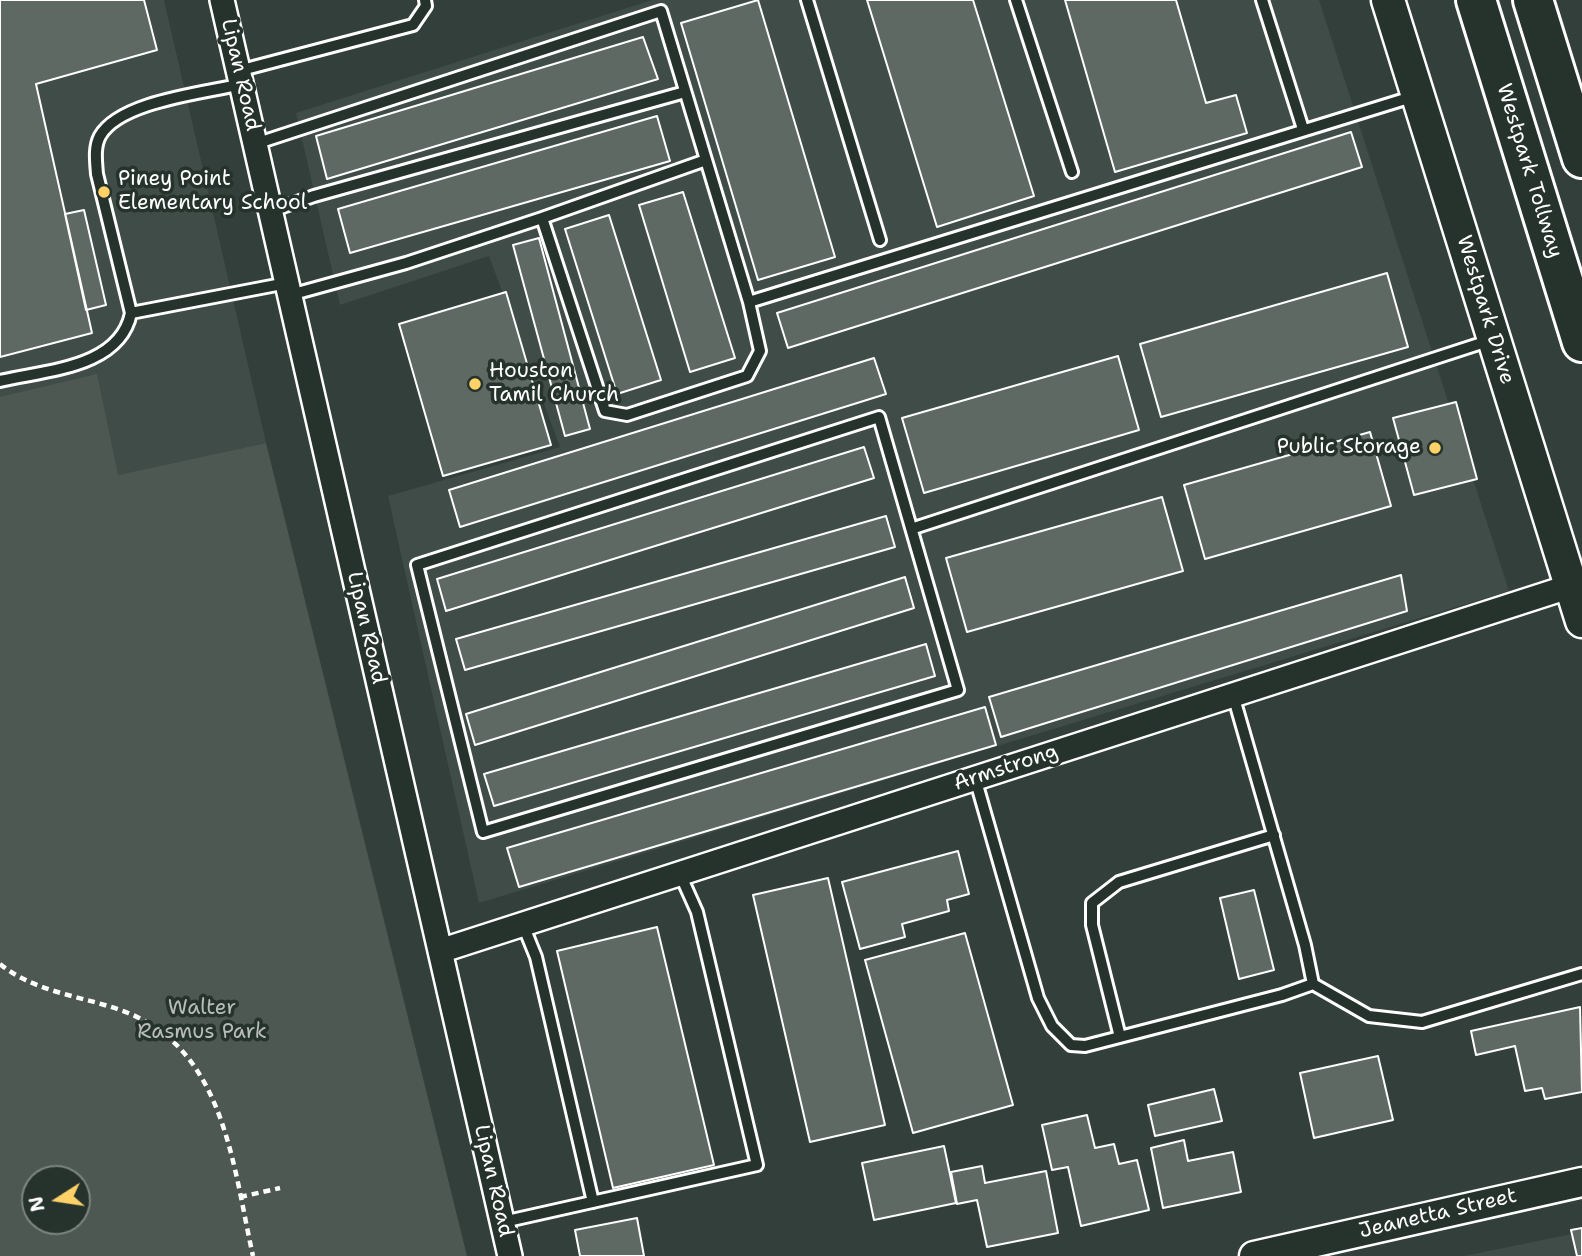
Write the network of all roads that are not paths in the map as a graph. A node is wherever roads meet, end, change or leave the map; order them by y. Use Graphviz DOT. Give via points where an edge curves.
graph roads {
  1 [pos="222,0"];
  2 [pos="425,0"];
  3 [pos="807,0"];
  4 [pos="1016,0"];
  5 [pos="1262,0"];
  6 [pos="1388,0"];
  7 [pos="1476,0"];
  8 [pos="1534,0"];
  9 [pos="240,77"];
  10 [pos="685,92"];
  11 [pos="1418,95"];
  12 [pos="1303,129"];
  13 [pos="255,144"];
  14 [pos="1582,158"];
  15 [pos="706,160"];
  16 [pos="1072,173"];
  17 [pos="271,211"];
  18 [pos="542,218"];
  19 [pos="880,240"];
  20 [pos="289,289"];
  21 [pos="749,302"];
  22 [pos="131,313"];
  23 [pos="1494,339"];
  24 [pos="1582,342"];
  25 [pos="0,381"];
  26 [pos="914,528"];
  27 [pos="1571,586"];
  28 [pos="1582,621"];
  29 [pos="1233,695"];
  30 [pos="975,778"];
  31 [pos="1273,835"];
  32 [pos="680,874"];
  33 [pos="523,925"];
  34 [pos="440,951"];
  35 [pos="1582,974"];
  36 [pos="1313,984"];
  37 [pos="1120,1037"];
  38 [pos="1582,1182"];
  39 [pos="593,1202"];
  40 [pos="503,1222"];
  41 [pos="510,1256"];
  42 [pos="1254,1256"];
  1 -- 9 [label="street, Lipan Road"];
  2 -- 9 [label="lane" via="426,6 413,24"];
  3 -- 19 [label="lane"];
  4 -- 16 [label="lane"];
  5 -- 12 [label="lane"];
  6 -- 11 [label="main road, Westpark Drive"];
  7 -- 24 [label="highway, Westpark Tollway"];
  8 -- 14 [label="highway"];
  9 -- 13 [label="street, Lipan Road"];
  9 -- 22 [label="lane" via="128,113 99,137 97,174"];
  10 -- 13 [label="lane" via="661,11"];
  10 -- 15 [label="lane"];
  10 -- 17 [label="lane"];
  11 -- 12 [label="lane"];
  11 -- 23 [label="main road, Westpark Drive"];
  12 -- 21 [label="lane"];
  13 -- 17 [label="street, Lipan Road"];
  15 -- 18 [label="lane"];
  15 -- 21 [label="lane"];
  17 -- 20 [label="street, Lipan Road"];
  18 -- 20 [label="lane" via="406,263"];
  18 -- 21 [label="lane" via="605,411 627,415 747,376 760,351"];
  20 -- 22 [label="lane"];
  20 -- 34 [label="street, Lipan Road"];
  22 -- 25 [label="lane" via="119,342 94,359"];
  23 -- 26 [label="lane"];
  23 -- 27 [label="main road, Westpark Drive"];
  26 -- 26 [label="lane" via="958,690 483,832 417,565 879,417"];
  27 -- 28 [label="main road, Westpark Drive"];
  27 -- 29 [label="street, Armstrong"];
  29 -- 30 [label="street, Armstrong"];
  29 -- 31 [label="lane"];
  30 -- 32 [label="street, Armstrong"];
  30 -- 37 [label="lane" via="1038,998 1052,1026 1071,1045"];
  31 -- 36 [label="lane"];
  31 -- 37 [label="lane" via="1119,882 1092,903 1092,925"];
  32 -- 33 [label="street, Armstrong"];
  32 -- 39 [label="lane" via="697,912 757,1165"];
  33 -- 34 [label="street, Armstrong"];
  33 -- 39 [label="lane" via="536,957"];
  34 -- 40 [label="street, Lipan Road"];
  35 -- 36 [label="lane" via="1422,1022 1369,1016"];
  36 -- 37 [label="lane"];
  38 -- 42 [label="street, Jeanetta Street"];
  39 -- 40 [label="lane"];
  40 -- 41 [label="street, Lipan Road"];
}
